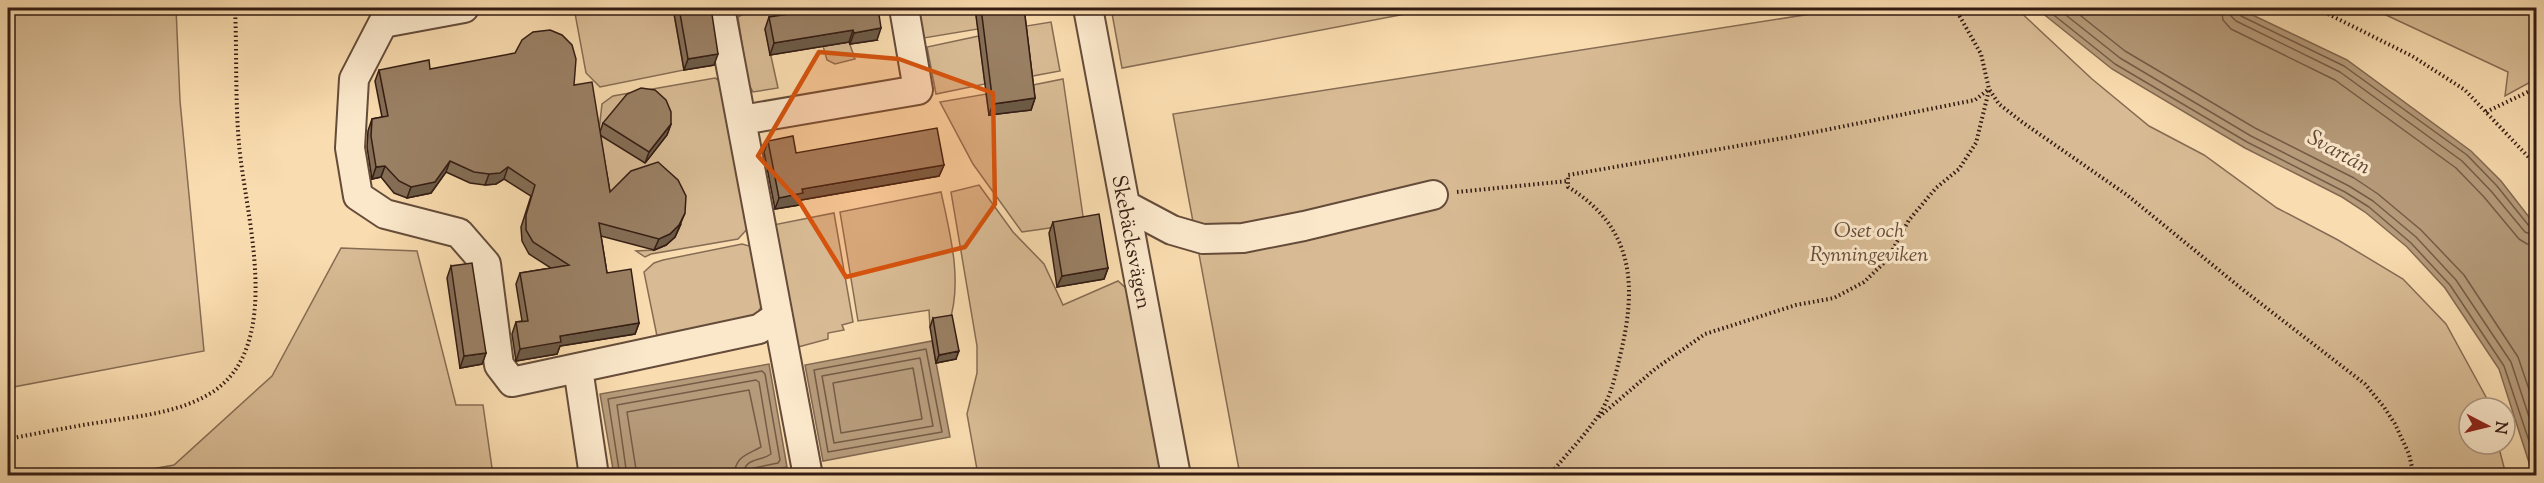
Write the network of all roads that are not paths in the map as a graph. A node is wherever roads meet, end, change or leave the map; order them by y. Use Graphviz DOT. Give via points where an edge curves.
graph roads {
  1 [pos="464,8"];
  2 [pos="720,8"];
  3 [pos="904,8"];
  4 [pos="1088,8"];
  5 [pos="742,120"];
  6 [pos="1433,195"];
  7 [pos="1125,205"];
  8 [pos="778,316"];
  9 [pos="578,368"];
  10 [pos="594,476"];
  11 [pos="808,476"];
  12 [pos="1176,476"];
  1 -- 9 [label="street" via="383,23 354,79 350,148 358,196 385,214 459,233 486,264 499,365 512,382"];
  2 -- 5 [label="street"];
  3 -- 5 [label="street" via="918,90"];
  4 -- 7 [label="street, Skebäcksvägen"];
  5 -- 8 [label="street"];
  6 -- 7 [label="street" via="1243,238 1203,239 1172,230"];
  7 -- 12 [label="street, Skebäcksvägen"];
  8 -- 9 [label="street" via="759,329"];
  8 -- 11 [label="street"];
  9 -- 10 [label="street"];
}
